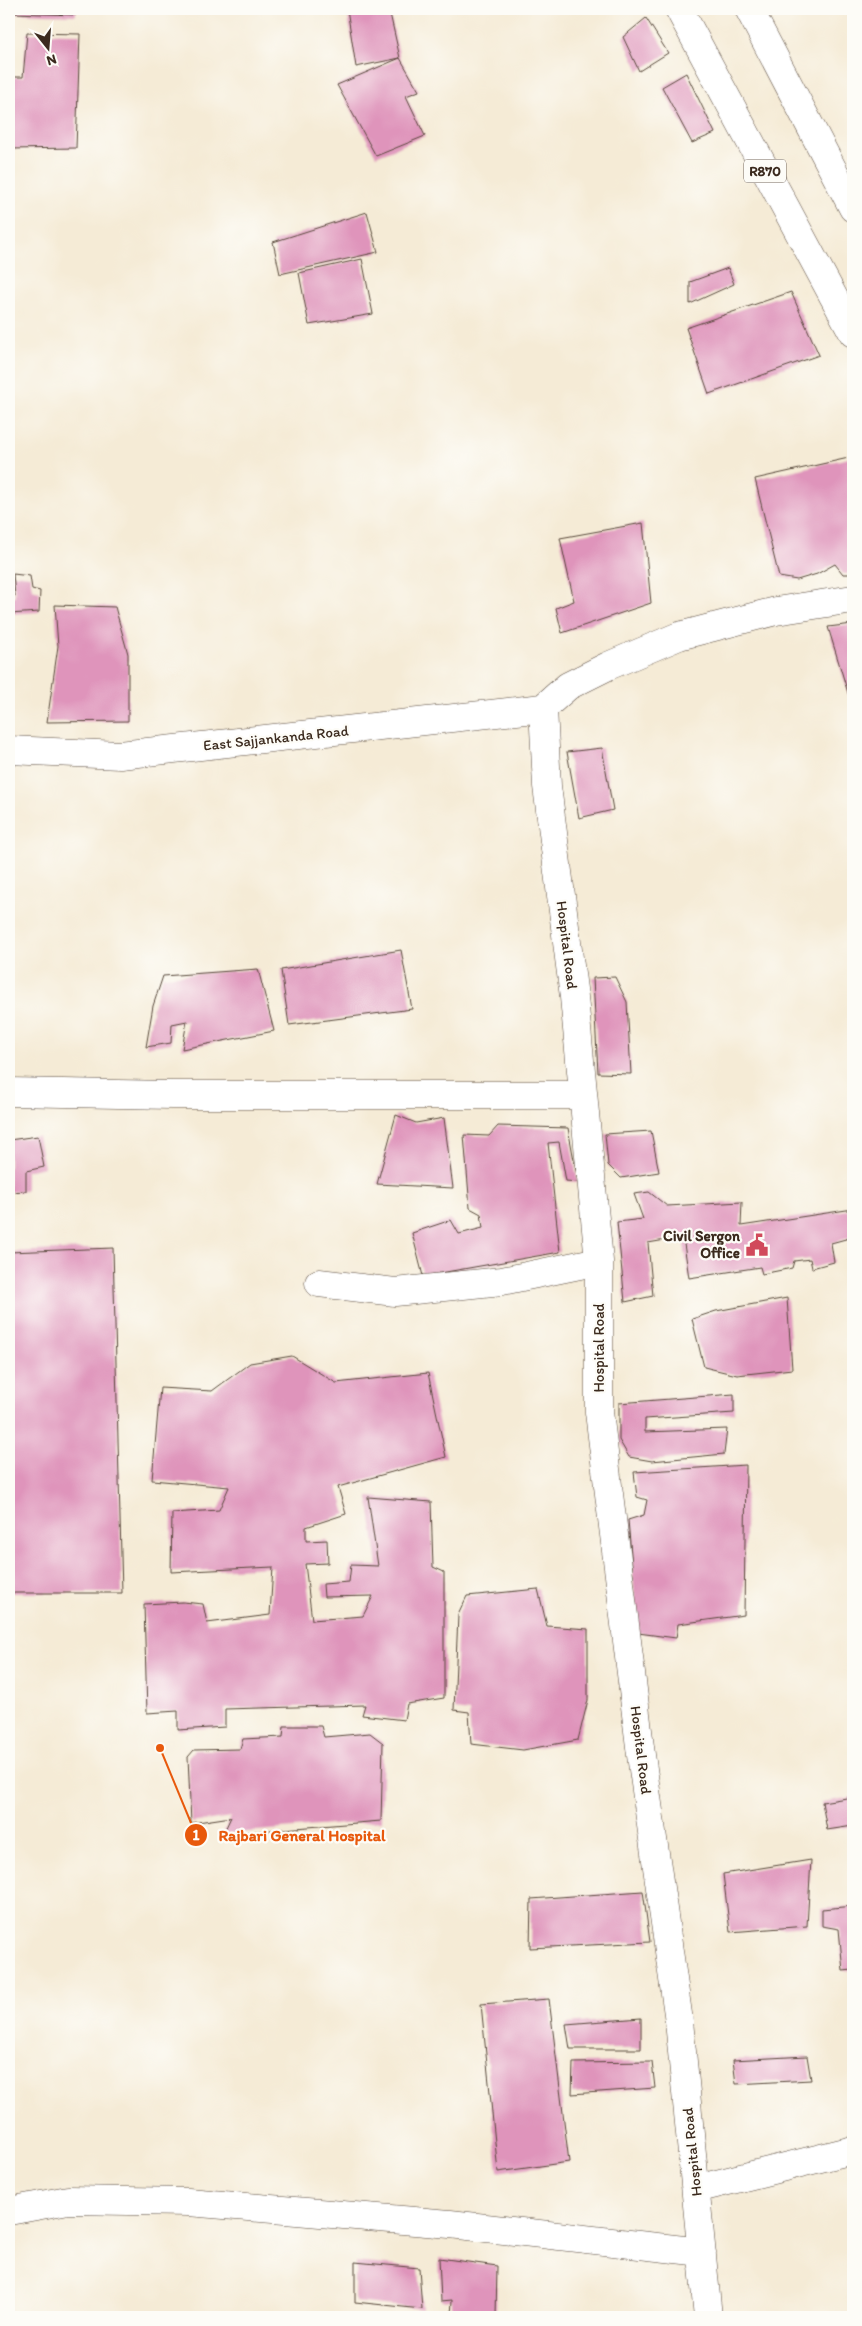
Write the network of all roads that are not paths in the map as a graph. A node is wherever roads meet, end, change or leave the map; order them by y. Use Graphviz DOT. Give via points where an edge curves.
graph roads {
  1 [pos="679,9"];
  2 [pos="749,9"];
  3 [pos="853,208"];
  4 [pos="853,333"];
  5 [pos="853,599"];
  6 [pos="543,708"];
  7 [pos="9,750"];
  8 [pos="9,1092"];
  9 [pos="582,1095"];
  10 [pos="599,1261"];
  11 [pos="319,1282"];
  12 [pos="853,2150"];
  13 [pos="696,2189"];
  14 [pos="9,2211"];
  15 [pos="702,2252"];
  16 [pos="708,2317"];
  1 -- 4 [label="street, R870"];
  2 -- 3 [label="street"];
  5 -- 6 [label="street" via="776,611 679,636 568,686"];
  6 -- 7 [label="street, East Sajjankanda Road" via="120,755"];
  6 -- 9 [label="street, Hospital Road" via="547,786 574,997"];
  8 -- 9 [label="street" via="172,1096"];
  9 -- 10 [label="street, Hospital Road"];
  10 -- 11 [label="street" via="502,1281 395,1292"];
  10 -- 13 [label="street, Hospital Road" via="599,1412 641,1755 679,2021"];
  12 -- 13 [label="street"];
  13 -- 15 [label="street, Hospital Road"];
  14 -- 15 [label="street" via="68,2200 188,2202 450,2224"];
  15 -- 16 [label="street, Hospital Road"];
}
